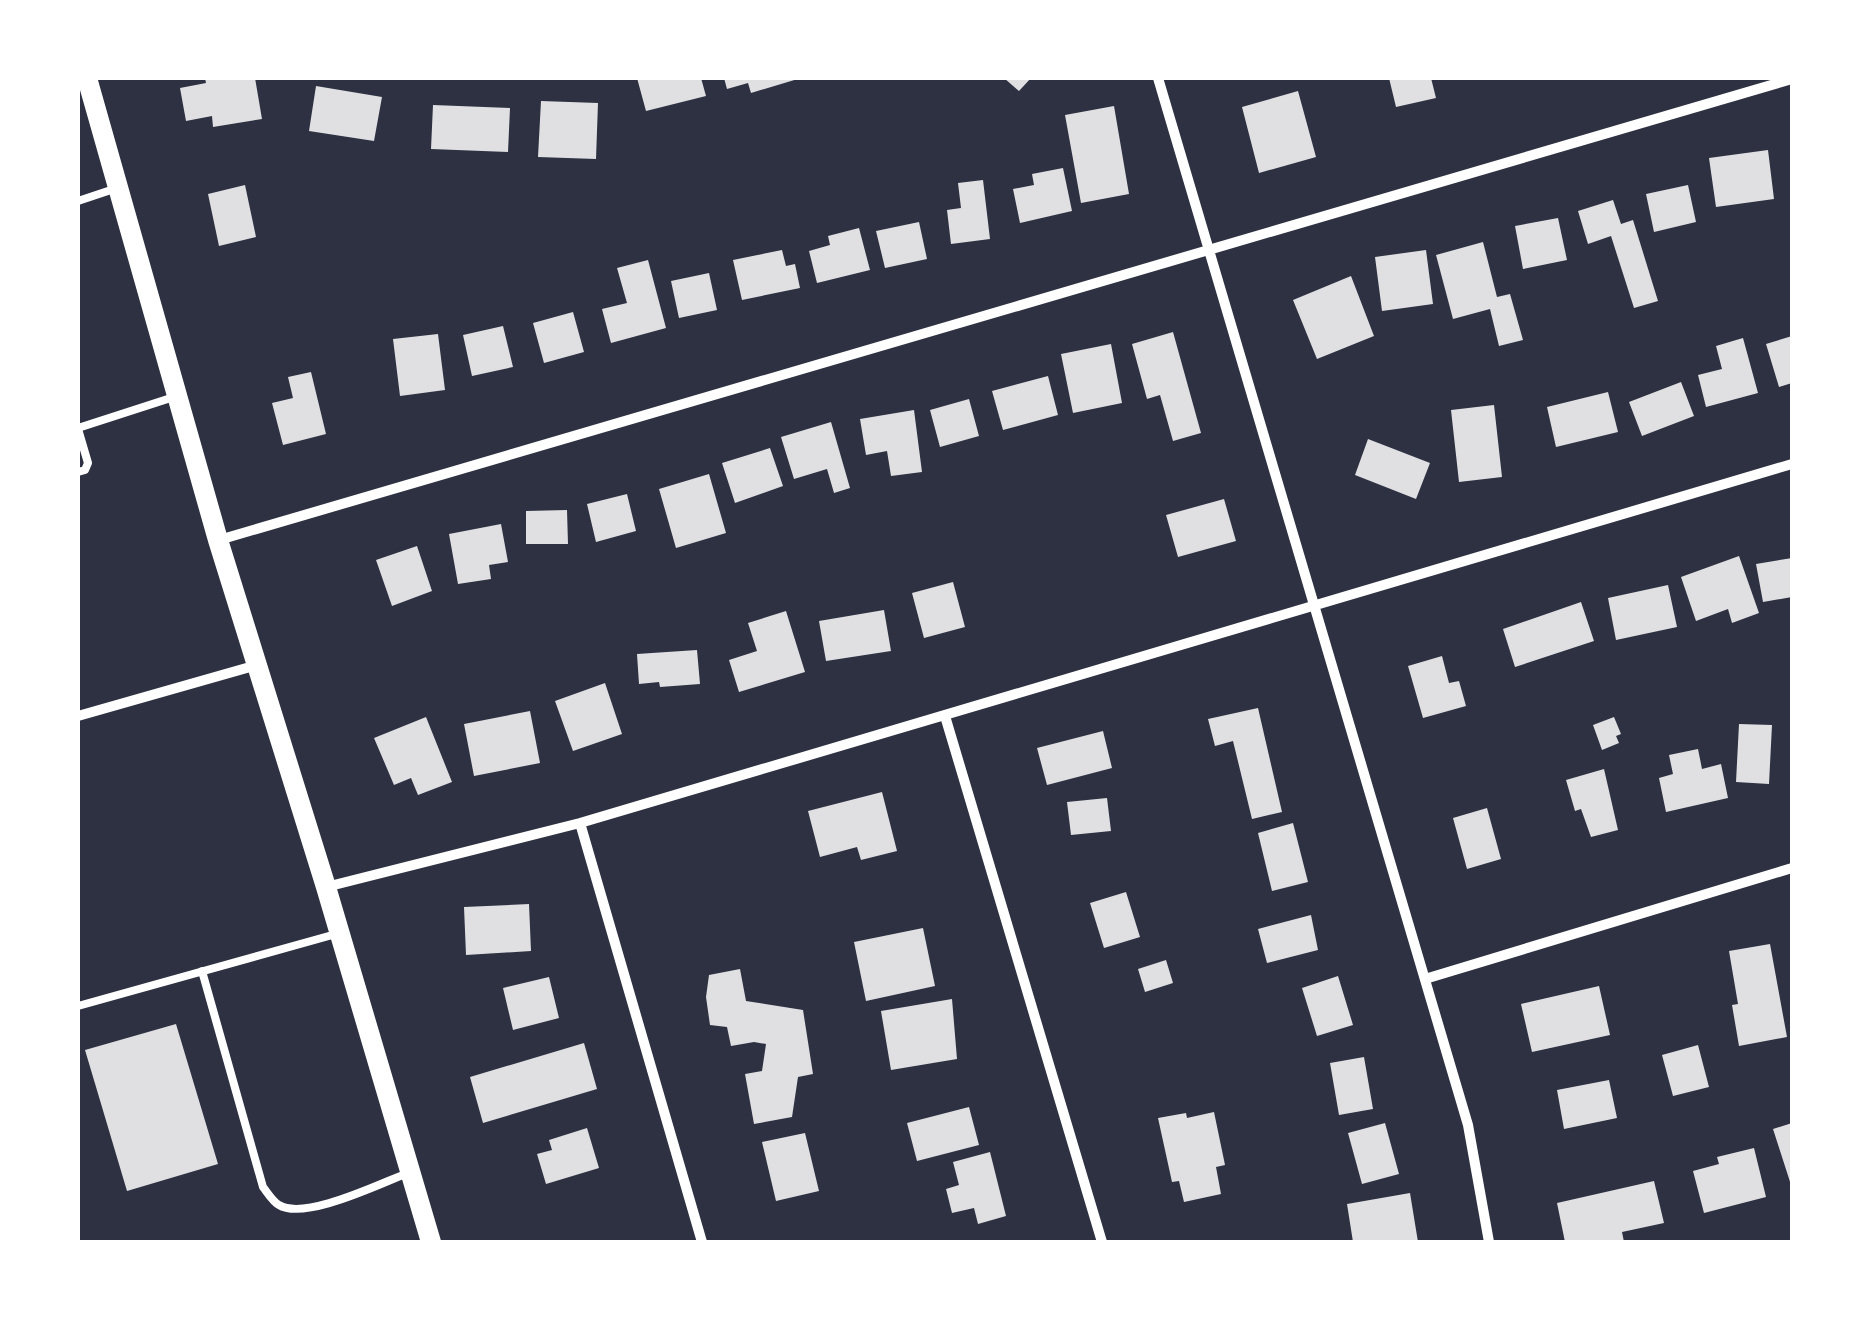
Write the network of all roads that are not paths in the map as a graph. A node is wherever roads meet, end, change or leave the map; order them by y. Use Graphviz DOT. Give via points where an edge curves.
graph roads {
  1 [pos="87,78"];
  2 [pos="1158,78"];
  3 [pos="1792,79"];
  4 [pos="118,188"];
  5 [pos="78,200"];
  6 [pos="1210,249"];
  7 [pos="177,396"];
  8 [pos="78,429"];
  9 [pos="1792,464"];
  10 [pos="78,472"];
  11 [pos="218,540"];
  12 [pos="1316,606"];
  13 [pos="257,665"];
  14 [pos="78,716"];
  15 [pos="945,716"];
  16 [pos="580,823"];
  17 [pos="1792,868"];
  18 [pos="326,887"];
  19 [pos="340,933"];
  20 [pos="202,971"];
  21 [pos="1425,979"];
  22 [pos="78,1006"];
  23 [pos="411,1172"];
  24 [pos="432,1242"];
  25 [pos="702,1242"];
  26 [pos="1102,1242"];
  27 [pos="1489,1242"];
  1 -- 4 [label="main road"];
  2 -- 6 [label="street"];
  3 -- 6 [label="street"];
  4 -- 5 [label="lane"];
  4 -- 7 [label="main road"];
  6 -- 11 [label="street"];
  6 -- 12 [label="street"];
  7 -- 8 [label="lane"];
  7 -- 11 [label="main road"];
  8 -- 10 [label="lane" via="88,463"];
  9 -- 12 [label="street"];
  11 -- 13 [label="main road"];
  12 -- 15 [label="street"];
  12 -- 21 [label="street"];
  13 -- 14 [label="street"];
  13 -- 18 [label="main road"];
  15 -- 16 [label="street"];
  15 -- 26 [label="street"];
  16 -- 18 [label="street"];
  16 -- 25 [label="street"];
  17 -- 21 [label="street"];
  18 -- 19 [label="main road"];
  19 -- 20 [label="lane"];
  19 -- 23 [label="main road"];
  20 -- 22 [label="lane"];
  20 -- 23 [label="lane" via="263,1187 278,1205 317,1207"];
  21 -- 27 [label="street" via="1468,1125"];
  23 -- 24 [label="main road"];
}
